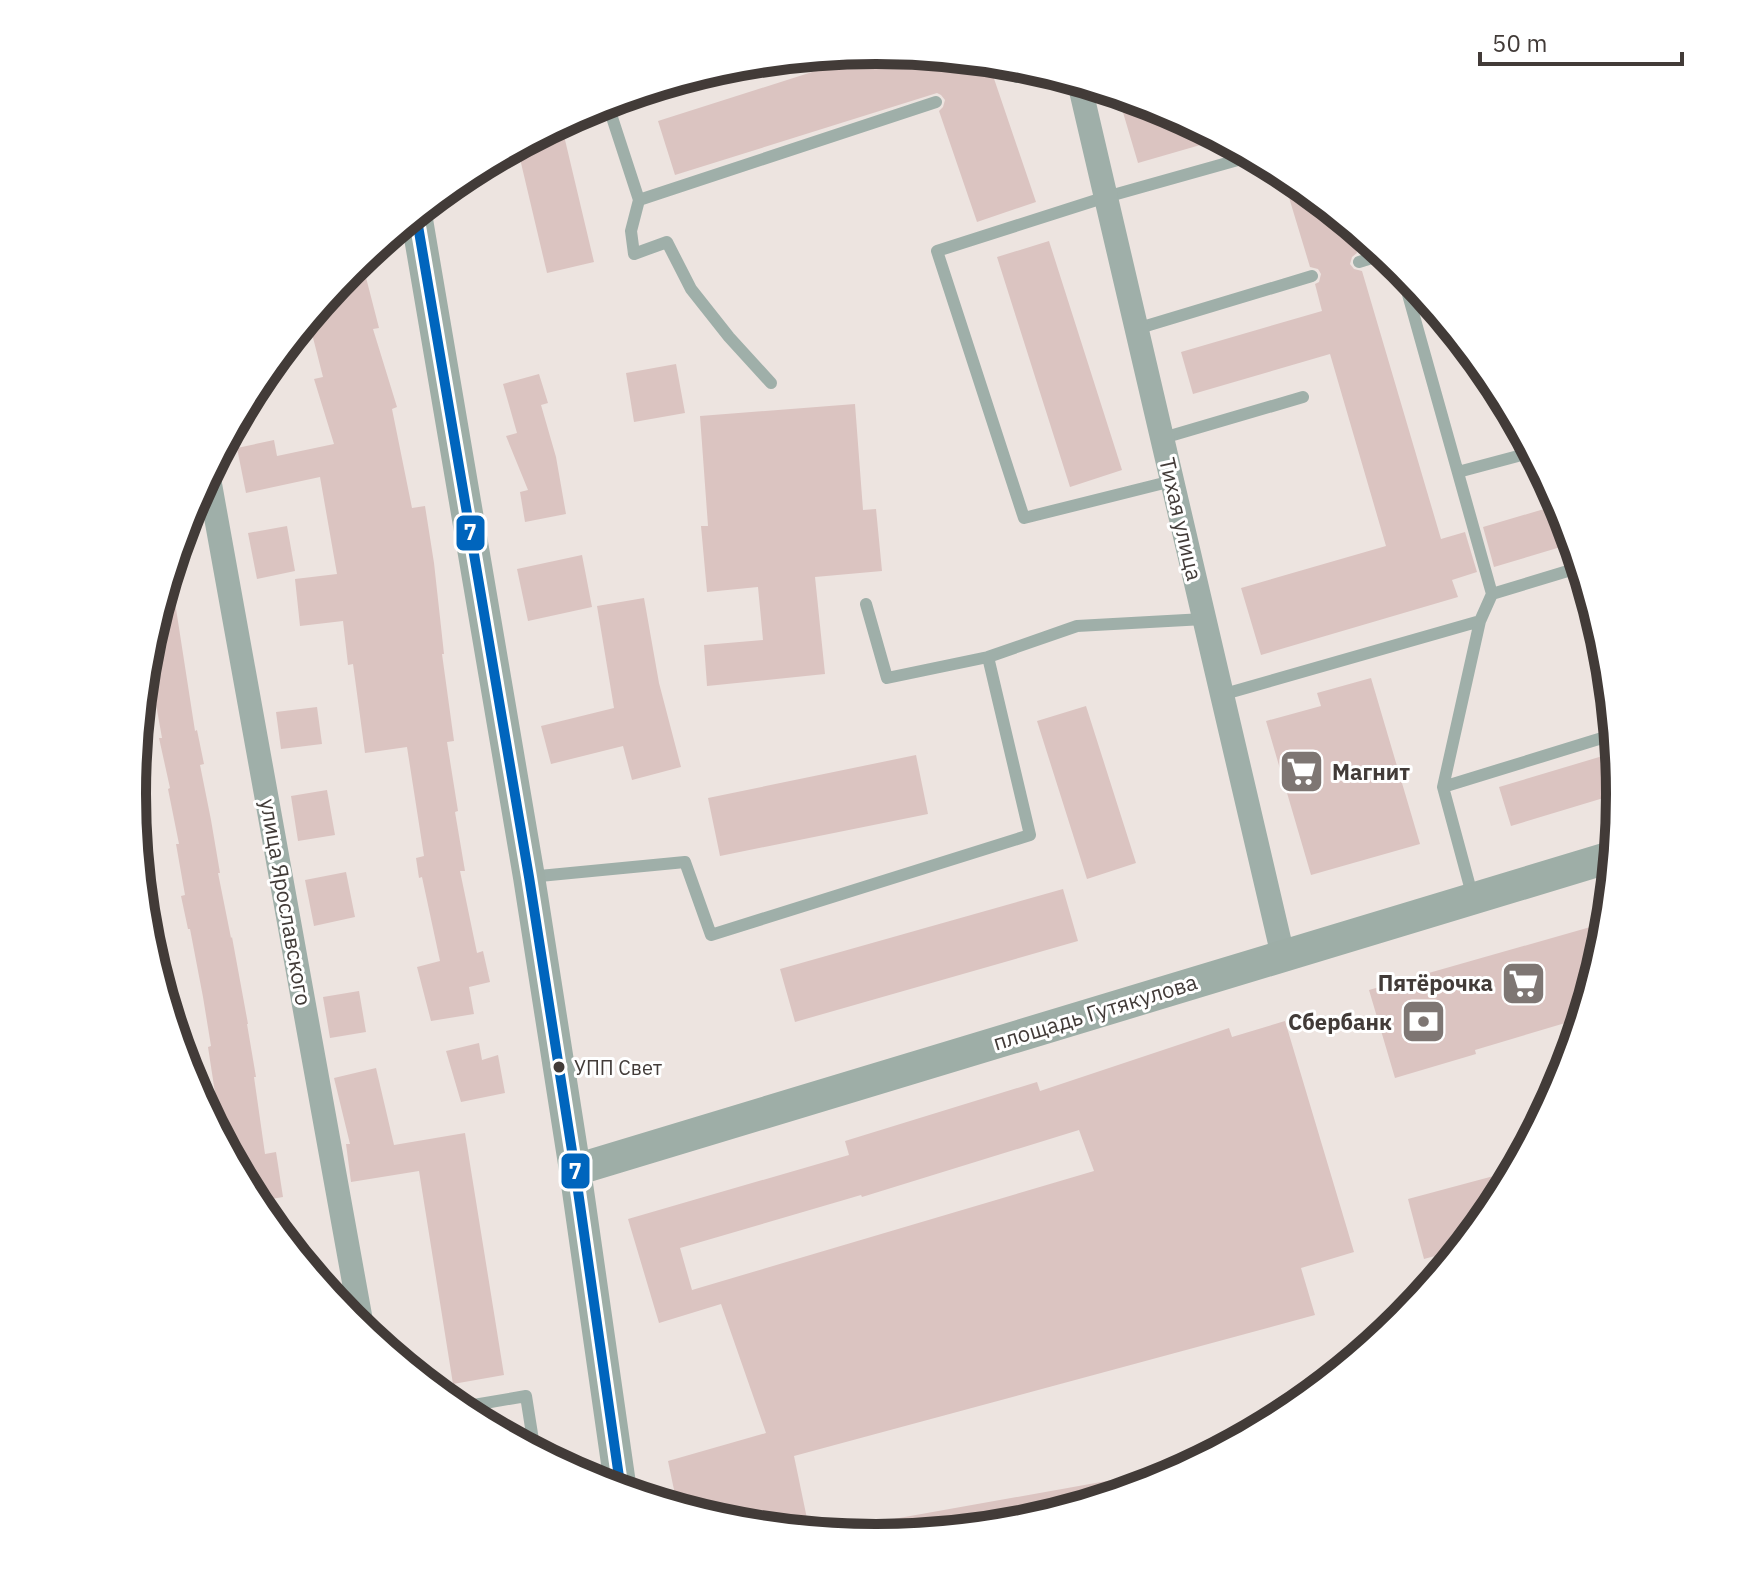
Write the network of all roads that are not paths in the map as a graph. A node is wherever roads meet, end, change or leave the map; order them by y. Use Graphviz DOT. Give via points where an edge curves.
graph roads {
  1 [pos="1082,94"];
  2 [pos="936,102"];
  3 [pos="611,114"];
  4 [pos="1237,160"];
  5 [pos="1106,197"];
  6 [pos="639,200"];
  7 [pos="418,226"];
  8 [pos="1372,258"];
  9 [pos="1359,262"];
  10 [pos="1312,276"];
  11 [pos="1408,294"];
  12 [pos="1136,329"];
  13 [pos="771,383"];
  14 [pos="1303,397"];
  15 [pos="1163,438"];
  16 [pos="1523,455"];
  17 [pos="1458,472"];
  18 [pos="1172,481"];
  19 [pos="211,492"];
  20 [pos="1571,570"];
  21 [pos="1492,594"];
  22 [pos="866,604"];
  23 [pos="1204,619"];
  24 [pos="1480,621"];
  25 [pos="988,657"];
  26 [pos="1221,695"];
  27 [pos="1604,737"];
  28 [pos="1443,787"];
  29 [pos="1603,859"];
  30 [pos="529,877"];
  31 [pos="1473,898"];
  32 [pos="1283,956"];
  33 [pos="575,1170"];
  34 [pos="359,1311"];
  35 [pos="475,1405"];
  36 [pos="533,1439"];
  37 [pos="619,1478"];
  1 -- 5 [label="street, Тихая улица"];
  2 -- 6 [label="lane"];
  3 -- 6 [label="lane"];
  4 -- 5 [label="lane"];
  5 -- 12 [label="street, Тихая улица"];
  5 -- 18 [label="lane" via="937,251 1024,518"];
  6 -- 13 [label="lane" via="631,231 634,254 667,242 691,289"];
  7 -- 30 [label="main road"];
  8 -- 9 [label="lane"];
  10 -- 12 [label="lane"];
  11 -- 17 [label="lane"];
  12 -- 15 [label="street, Тихая улица"];
  14 -- 15 [label="lane"];
  15 -- 18 [label="street, Тихая улица"];
  16 -- 17 [label="lane"];
  17 -- 21 [label="lane"];
  18 -- 23 [label="street, Тихая улица"];
  19 -- 34 [label="street, улица Ярославского"];
  20 -- 21 [label="lane"];
  21 -- 24 [label="lane"];
  22 -- 25 [label="lane" via="887,678"];
  23 -- 25 [label="lane" via="1077,626"];
  23 -- 26 [label="street, Тихая улица"];
  24 -- 26 [label="lane"];
  24 -- 28 [label="lane"];
  25 -- 30 [label="lane" via="1030,835 711,935 685,862"];
  26 -- 32 [label="street, Тихая улица"];
  27 -- 28 [label="lane"];
  28 -- 31 [label="lane"];
  29 -- 31 [label="main road, площадь Гутякулова"];
  30 -- 33 [label="main road"];
  31 -- 32 [label="main road, площадь Гутякулова"];
  32 -- 33 [label="main road, площадь Гутякулова"];
  33 -- 37 [label="main road"];
  35 -- 36 [label="lane" via="526,1396"];
}
